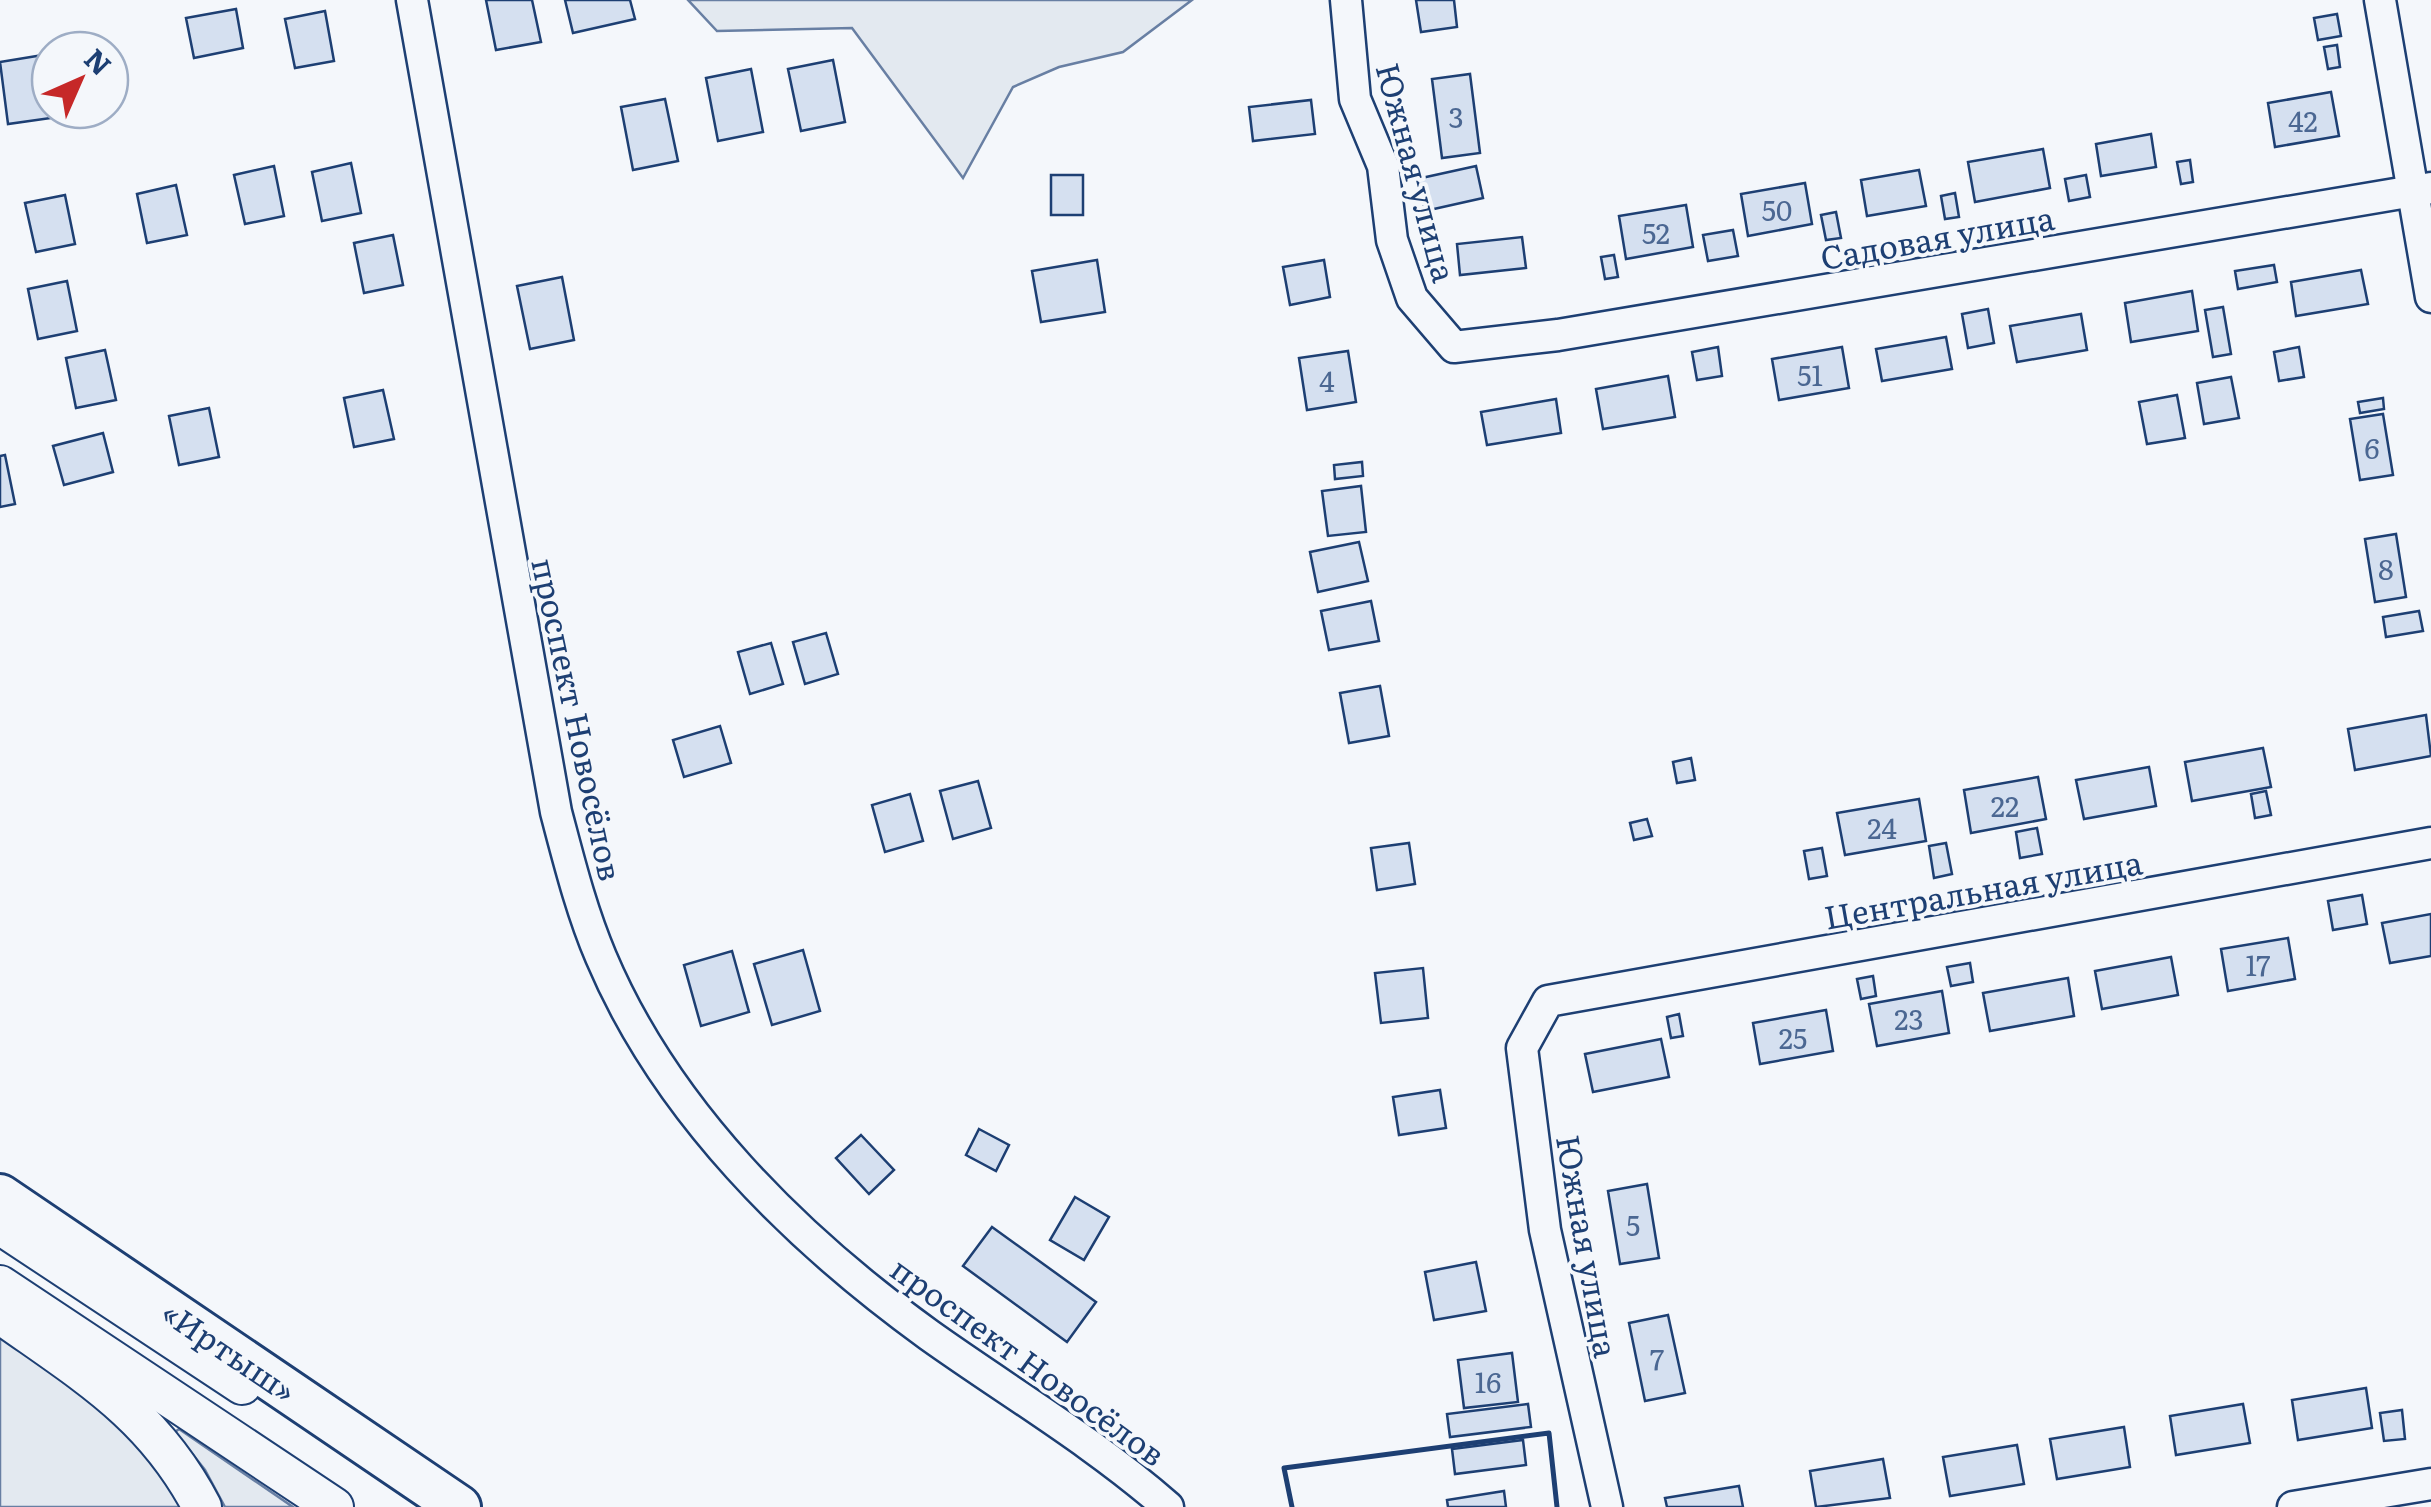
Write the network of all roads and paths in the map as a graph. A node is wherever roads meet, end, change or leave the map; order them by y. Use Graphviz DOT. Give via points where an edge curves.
graph roads {
  1 [pos="412,0"];
  2 [pos="1346,0"];
  3 [pos="2380,0"];
  4 [pos="2422,190"];
  5 [pos="2431,297"];
  6 [pos="1454,347"];
  7 [pos="2431,843"];
  8 [pos="1548,1001"];
  9 [pos="0,1196"];
  10 [pos="0,1225"];
  11 [pos="0,1285"];
  12 [pos="0,1313"];
  13 [pos="2431,1484"];
  14 [pos="202,1507"];
  15 [pos="334,1507"];
  16 [pos="428,1507"];
  17 [pos="459,1507"];
  18 [pos="1168,1507"];
  19 [pos="1607,1507"];
  20 [pos="2293,1507"];
  1 -- 18 [label="street, проспект Новосёлов" via="556,812 601,957 632,1019 718,1144 846,1269"];
  2 -- 6 [label="street, Южная улица" via="1355,98 1383,166 1392,240 1412,298"];
  3 -- 4 [label="street"];
  4 -- 5 [label="street"];
  4 -- 6 [label="street, Садовая улица"];
  7 -- 8 [label="street, Центральная улица"];
  8 -- 19 [label="street, Южная улица" via="1522,1048 1545,1230"];
  9 -- 17 [label="highway, «Иртыш»"];
  10 -- 16 [label="main road"];
  11 -- 15 [label="main road"];
  12 -- 14 [label="main road" via="139,1417"];
  13 -- 20 [label="street"];
}
